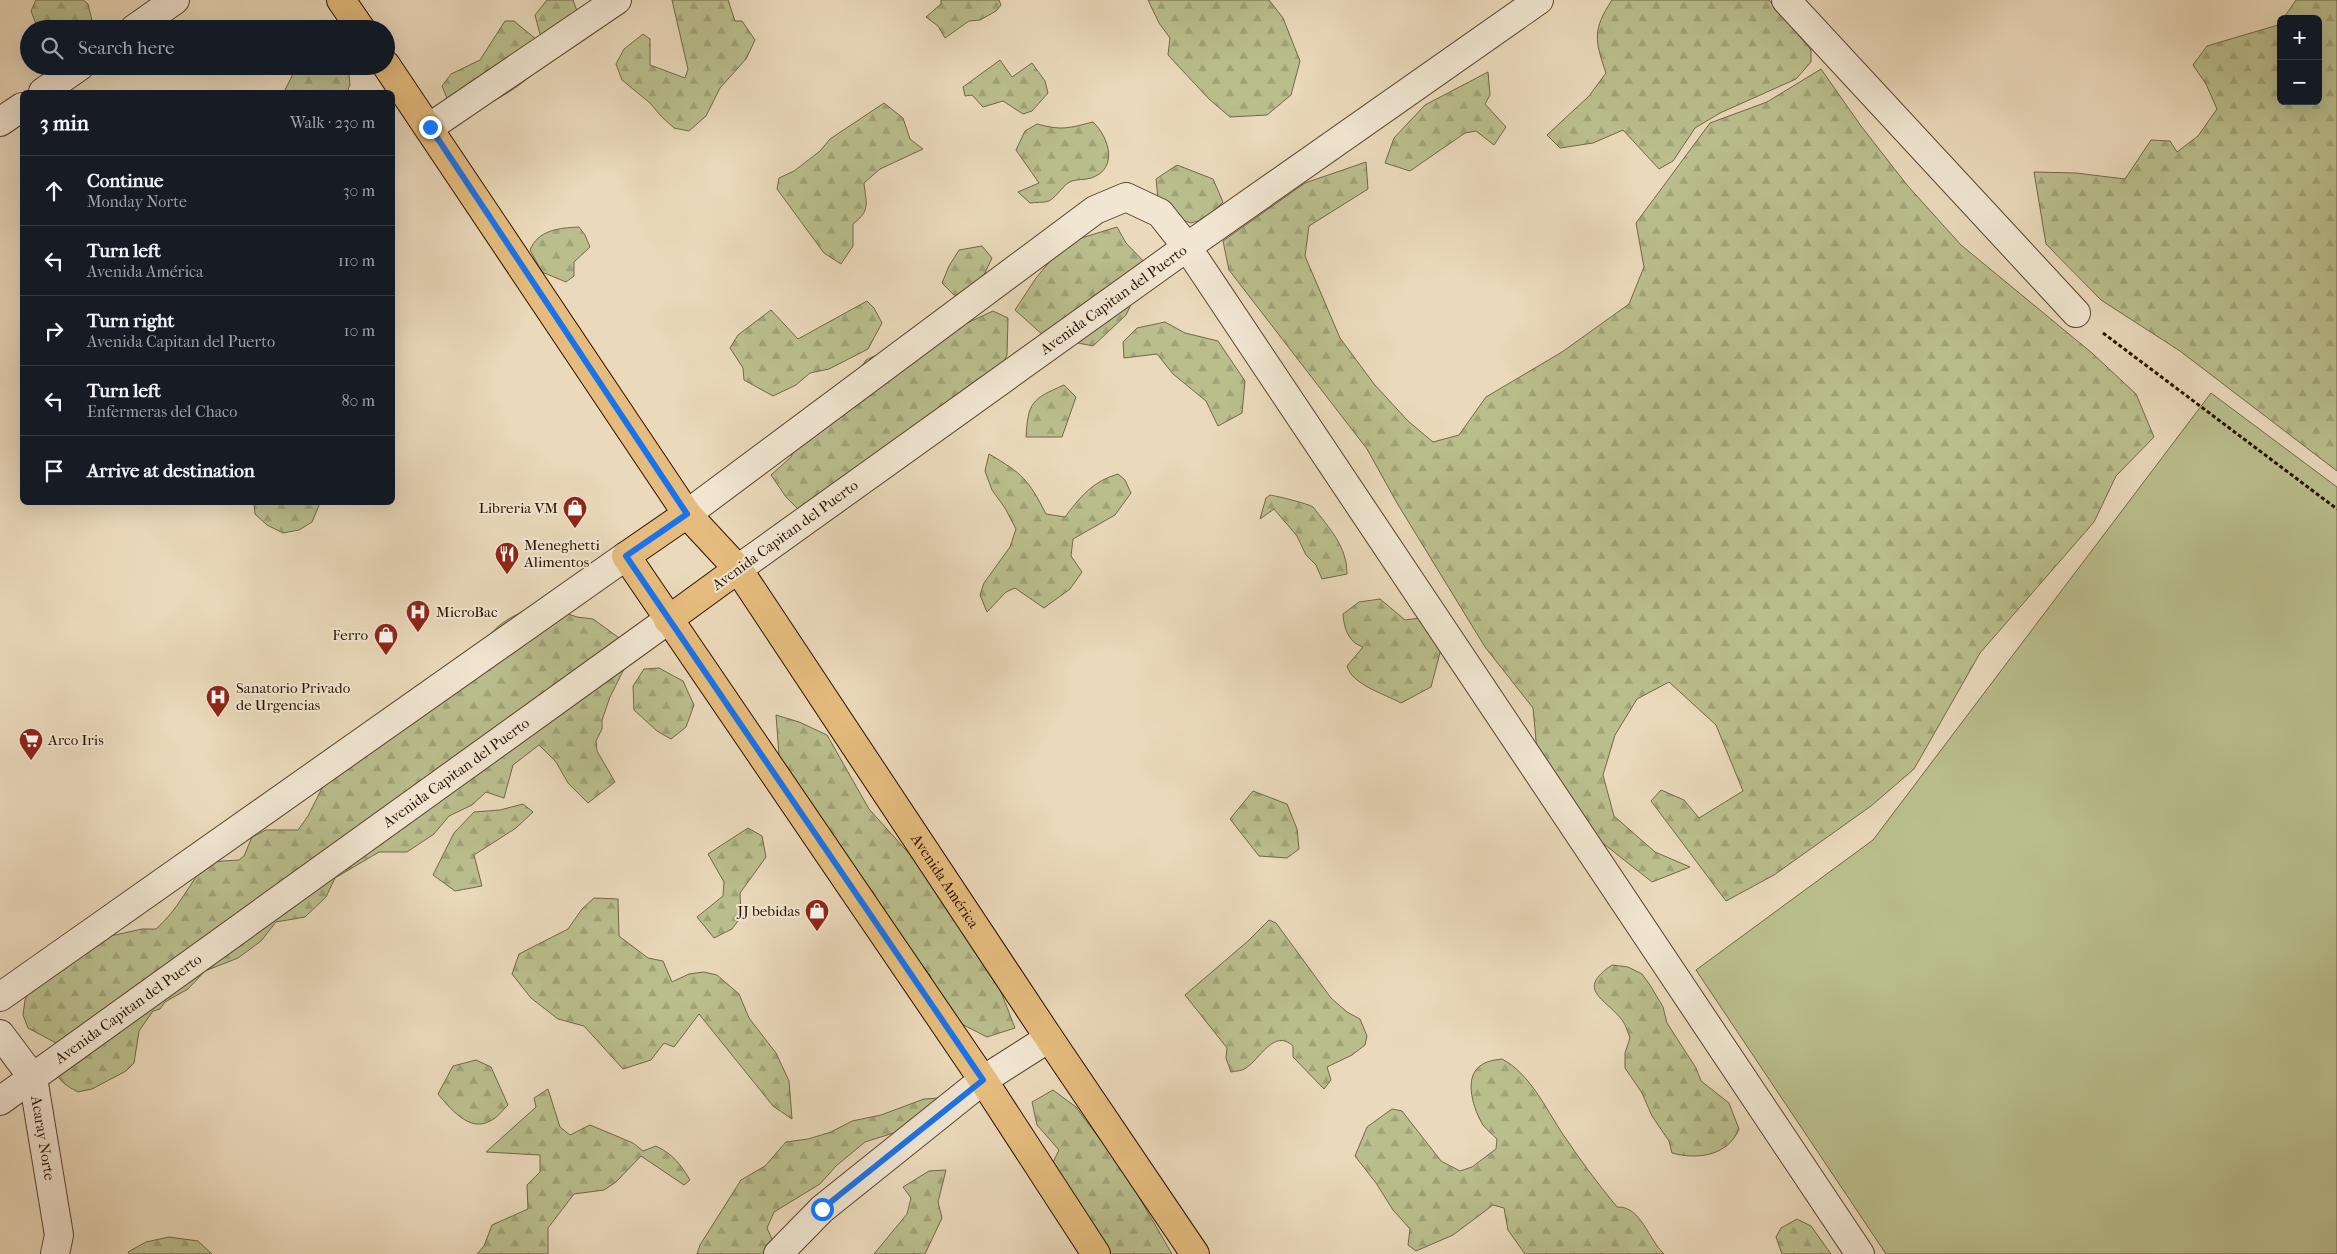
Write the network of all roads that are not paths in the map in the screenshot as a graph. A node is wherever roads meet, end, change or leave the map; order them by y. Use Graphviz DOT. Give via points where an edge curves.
graph roads {
  1 [pos="175,0"];
  2 [pos="341,0"];
  3 [pos="617,0"];
  4 [pos="1538,0"];
  5 [pos="1786,0"];
  6 [pos="147,20"];
  7 [pos="355,20"];
  8 [pos="67,75"];
  9 [pos="394,75"];
  10 [pos="46,90"];
  11 [pos="20,108"];
  12 [pos="0,122"];
  13 [pos="430,127"];
  14 [pos="1187,248"];
  15 [pos="2076,313"];
  16 [pos="687,514"];
  17 [pos="626,556"];
  18 [pos="738,569"];
  19 [pos="668,620"];
  20 [pos="0,997"];
  21 [pos="0,1034"];
  22 [pos="1049,1038"];
  23 [pos="33,1078"];
  24 [pos="983,1080"];
  25 [pos="0,1102"];
  26 [pos="54,1254"];
  27 [pos="778,1254"];
  28 [pos="1096,1254"];
  29 [pos="1195,1254"];
  30 [pos="1860,1254"];
  1 -- 6 [label="street"];
  2 -- 7 [label="main road"];
  3 -- 13 [label="street"];
  4 -- 14 [label="street"];
  5 -- 15 [label="street"];
  8 -- 10 [label="street"];
  9 -- 13 [label="main road, Avenida América"];
  11 -- 12 [label="street"];
  13 -- 16 [label="main road, Avenida América"];
  14 -- 16 [label="street, Avenida Capitan del Puerto" via="1160,213 1126,197 1095,210"];
  14 -- 18 [label="street, Avenida Capitan del Puerto"];
  14 -- 30 [label="street"];
  16 -- 17 [label="main road, Avenida Capitan del Puerto"];
  16 -- 18 [label="main road, Avenida América"];
  17 -- 19 [label="main road"];
  17 -- 20 [label="street, Avenida Capitan del Puerto"];
  18 -- 19 [label="main road, Avenida Capitan del Puerto"];
  18 -- 22 [label="main road, Avenida América"];
  19 -- 23 [label="street, Avenida Capitan del Puerto"];
  19 -- 24 [label="main road"];
  21 -- 23 [label="street, Acaray Norte"];
  22 -- 24 [label="street"];
  22 -- 29 [label="main road, Avenida América"];
  23 -- 25 [label="street, Avenida Capitan del Puerto"];
  23 -- 26 [label="street, Acaray Norte" via="59,1235"];
  24 -- 27 [label="street" via="822,1209"];
  24 -- 28 [label="main road"];
}
